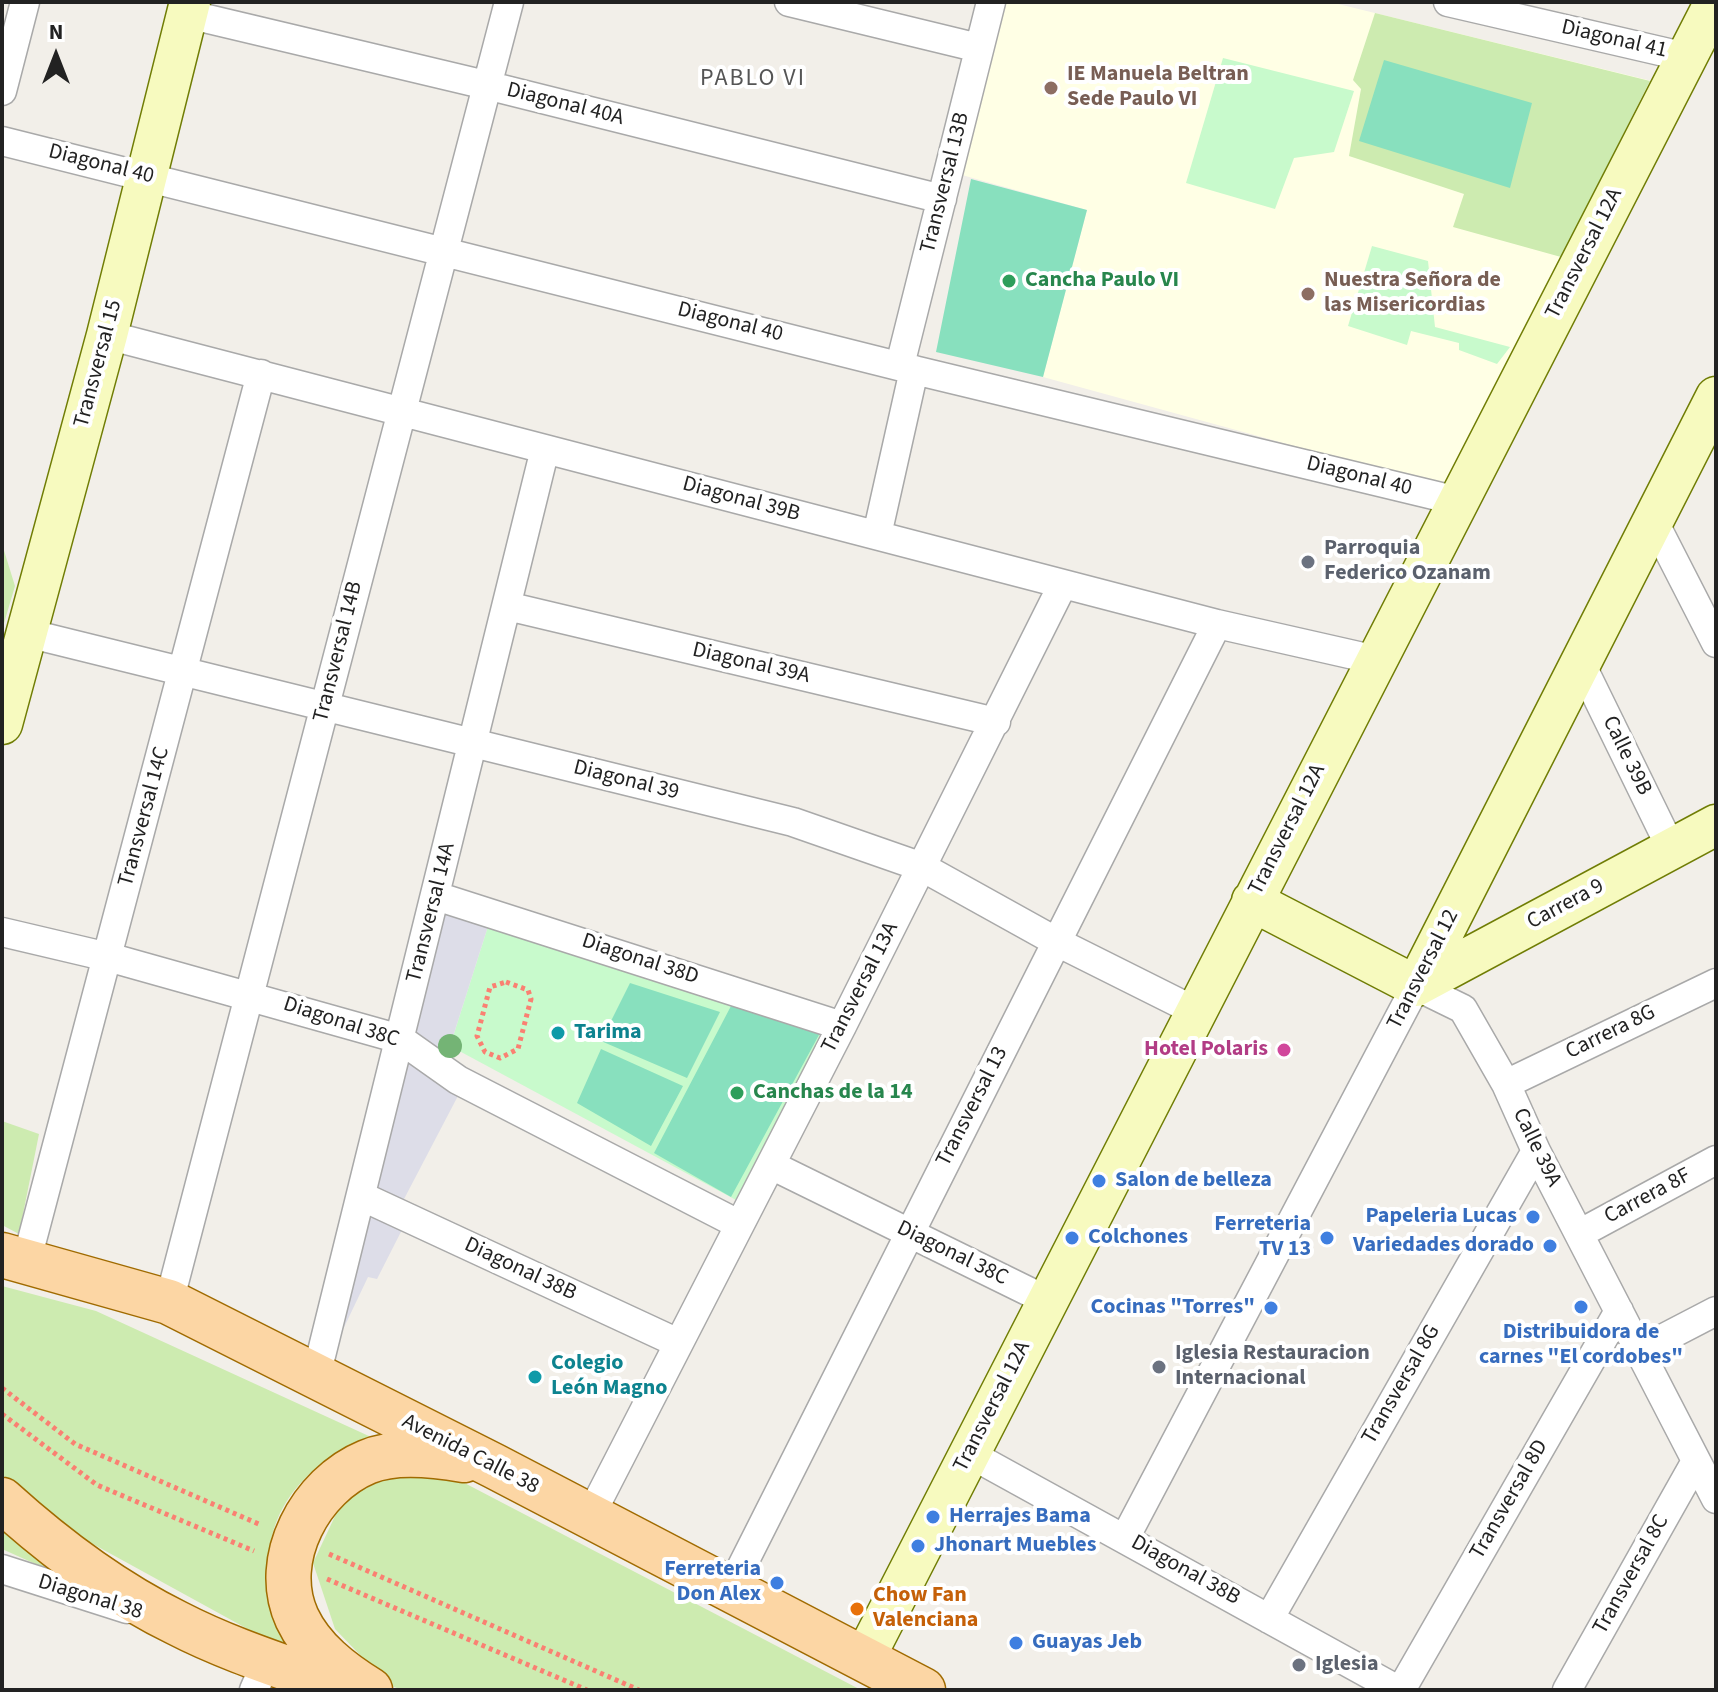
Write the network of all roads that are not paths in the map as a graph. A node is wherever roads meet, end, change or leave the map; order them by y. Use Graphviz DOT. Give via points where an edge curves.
graph roads {
  1 [pos="25,2"];
  2 [pos="509,2"];
  3 [pos="789,2"];
  4 [pos="991,2"];
  5 [pos="1448,2"];
  6 [pos="1715,2"];
  7 [pos="189,8"];
  8 [pos="979,48"];
  9 [pos="1686,57"];
  10 [pos="486,85"];
  11 [pos="2,91"];
  12 [pos="2,141"];
  13 [pos="145,176"];
  14 [pos="942,199"];
  15 [pos="441,251"];
  16 [pos="107,335"];
  17 [pos="907,367"];
  18 [pos="261,374"];
  19 [pos="1716,397"];
  20 [pos="401,412"];
  21 [pos="545,449"];
  22 [pos="1458,501"];
  23 [pos="1654,522"];
  24 [pos="877,535"];
  25 [pos="1063,584"];
  26 [pos="507,606"];
  27 [pos="1217,624"];
  28 [pos="27,633"];
  29 [pos="1716,643"];
  30 [pos="1376,660"];
  31 [pos="1581,664"];
  32 [pos="183,670"];
  33 [pos="326,704"];
  34 [pos="996,722"];
  35 [pos="2,724"];
  36 [pos="473,743"];
  37 [pos="1716,825"];
  38 [pos="1671,848"];
  39 [pos="922,867"];
  40 [pos="436,896"];
  41 [pos="1252,901"];
  42 [pos="2,932"];
  43 [pos="1057,942"];
  44 [pos="108,957"];
  45 [pos="1716,983"];
  46 [pos="1416,986"];
  47 [pos="251,996"];
  48 [pos="1195,1011"];
  49 [pos="842,1026"];
  50 [pos="400,1039"];
  51 [pos="1506,1084"];
  52 [pos="1536,1151"];
  53 [pos="1716,1160"];
  54 [pos="771,1165"];
  55 [pos="361,1196"];
  56 [pos="738,1224"];
  57 [pos="909,1233"];
  58 [pos="1579,1234"];
  59 [pos="15,1257"];
  60 [pos="1048,1301"];
  61 [pos="169,1302"];
  62 [pos="1619,1311"];
  63 [pos="1716,1311"];
  64 [pos="678,1343"];
  65 [pos="1639,1351"];
  66 [pos="316,1376"];
  67 [pos="970,1454"];
  68 [pos="1696,1461"];
  69 [pos="494,1466"];
  70 [pos="1715,1492"];
  71 [pos="2,1500"];
  72 [pos="589,1518"];
  73 [pos="1125,1538"];
  74 [pos="2,1569"];
  75 [pos="730,1590"];
  76 [pos="1269,1619"];
  77 [pos="178,1624"];
  78 [pos="864,1659"];
  79 [pos="260,1675"];
  80 [pos="348,1690"];
  81 [pos="370,1690"];
  82 [pos="923,1690"];
  83 [pos="1400,1690"];
  84 [pos="1567,1690"];
  1 -- 11 [label="street"];
  2 -- 10 [label="street, Transversal 14B"];
  3 -- 8 [label="street"];
  4 -- 8 [label="street, Transversal 13B"];
  5 -- 9 [label="street, Diagonal 41"];
  6 -- 9 [label="street, Transversal 12A"];
  7 -- 10 [label="street, Diagonal 40A"];
  7 -- 13 [label="street, Transversal 15"];
  8 -- 14 [label="street, Transversal 13B"];
  9 -- 22 [label="street, Transversal 12A"];
  10 -- 14 [label="street, Diagonal 40A"];
  10 -- 15 [label="street, Transversal 14B"];
  12 -- 13 [label="street, Diagonal 40"];
  13 -- 15 [label="street, Diagonal 40"];
  13 -- 16 [label="street, Transversal 15"];
  14 -- 17 [label="street, Transversal 13B"];
  15 -- 17 [label="street, Diagonal 40"];
  15 -- 20 [label="street, Transversal 14B"];
  16 -- 18 [label="street, Diagonal 39B"];
  16 -- 28 [label="street, Transversal 15"];
  17 -- 22 [label="street, Diagonal 40"];
  17 -- 24 [label="street, Transversal 13B"];
  18 -- 20 [label="street, Diagonal 39B"];
  18 -- 32 [label="street, Transversal 14C"];
  19 -- 23 [label="street, Transversal 12"];
  20 -- 21 [label="street, Diagonal 39B"];
  20 -- 33 [label="street, Transversal 14B"];
  21 -- 24 [label="street, Diagonal 39B"];
  21 -- 26 [label="street, Transversal 14A"];
  22 -- 30 [label="street, Transversal 12A"];
  23 -- 29 [label="street"];
  23 -- 31 [label="street, Transversal 12"];
  24 -- 25 [label="street, Diagonal 39B"];
  25 -- 27 [label="street, Diagonal 39B"];
  25 -- 34 [label="street, Transversal 13A"];
  26 -- 34 [label="street, Diagonal 39A"];
  26 -- 36 [label="street, Transversal 14A"];
  27 -- 30 [label="street, Diagonal 39B"];
  27 -- 43 [label="street, Transversal 13"];
  28 -- 32 [label="street, Diagonal 39"];
  28 -- 35 [label="street, Transversal 15"];
  30 -- 41 [label="street, Transversal 12A"];
  31 -- 38 [label="street, Calle 39B"];
  31 -- 46 [label="street, Transversal 12"];
  32 -- 33 [label="street, Diagonal 39"];
  32 -- 44 [label="street, Transversal 14C"];
  33 -- 36 [label="street, Diagonal 39"];
  33 -- 47 [label="street, Transversal 14B"];
  34 -- 39 [label="street, Transversal 13A"];
  36 -- 39 [label="street, Diagonal 39" via="793,822"];
  36 -- 40 [label="street, Transversal 14A"];
  37 -- 38 [label="street, Carrera 9"];
  38 -- 46 [label="street, Carrera 9"];
  39 -- 43 [label="street, Diagonal 39"];
  39 -- 49 [label="street, Transversal 13A"];
  40 -- 49 [label="street, Diagonal 38D"];
  40 -- 50 [label="street, Transversal 14A"];
  41 -- 46 [label="street, Calle 39A"];
  41 -- 48 [label="street, Transversal 12A"];
  42 -- 44 [label="street, Diagonal 38C"];
  43 -- 48 [label="street, Diagonal 39"];
  43 -- 57 [label="street, Transversal 13"];
  44 -- 47 [label="street, Diagonal 38C"];
  44 -- 59 [label="street, Transversal 14C"];
  45 -- 51 [label="street, Carrera 8G"];
  46 -- 51 [label="street, Calle 39A" via="1463,1009"];
  46 -- 73 [label="street, Transversal 12"];
  47 -- 50 [label="street, Diagonal 38C"];
  47 -- 61 [label="street, Transversal 14B"];
  48 -- 60 [label="street, Transversal 12A"];
  49 -- 54 [label="street, Transversal 13A"];
  50 -- 55 [label="street, Transversal 14A"];
  50 -- 56 [label="street, Diagonal 38C" via="458,1080"];
  51 -- 52 [label="street, Calle 39A"];
  52 -- 58 [label="street, Calle 39A"];
  52 -- 76 [label="street, Transversal 8G"];
  53 -- 58 [label="street, Carrera 8F"];
  54 -- 56 [label="street, Transversal 13A"];
  54 -- 57 [label="street, Diagonal 38C"];
  55 -- 64 [label="street, Diagonal 38B"];
  55 -- 66 [label="street, Transversal 14A"];
  56 -- 64 [label="street, Transversal 13A"];
  57 -- 60 [label="street, Diagonal 38C"];
  57 -- 75 [label="street, Transversal 13"];
  58 -- 62 [label="street, Calle 39A"];
  59 -- 61 [label="main road, Avenida Calle 38"];
  60 -- 67 [label="street, Transversal 12A"];
  61 -- 66 [label="main road, Avenida Calle 38"];
  62 -- 65 [label="street, Calle 39A"];
  62 -- 83 [label="street, Transversal 8D"];
  63 -- 65 [label="street"];
  64 -- 72 [label="street, Transversal 13A"];
  65 -- 68 [label="street, Calle 39A"];
  66 -- 69 [label="main road, Avenida Calle 38"];
  67 -- 73 [label="street, Diagonal 38B"];
  67 -- 78 [label="street, Transversal 12A"];
  68 -- 70 [label="street, Calle 39A"];
  68 -- 84 [label="street, Transversal 8C"];
  69 -- 72 [label="main road, Avenida Calle 38"];
  69 -- 81 [label="main road" via="410,1455 369,1460 336,1479 310,1510 294,1539 289,1565 297,1618 339,1671"];
  71 -- 77 [label="main road" via="131,1597"];
  72 -- 75 [label="main road, Avenida Calle 38"];
  73 -- 76 [label="street, Diagonal 38B"];
  74 -- 77 [label="street, Diagonal 38"];
  75 -- 78 [label="main road, Avenida Calle 38"];
  76 -- 83 [label="street, Diagonal 38B"];
  77 -- 79 [label="main road"];
  78 -- 82 [label="main road, Avenida Calle 38"];
  79 -- 80 [label="main road"];
}
